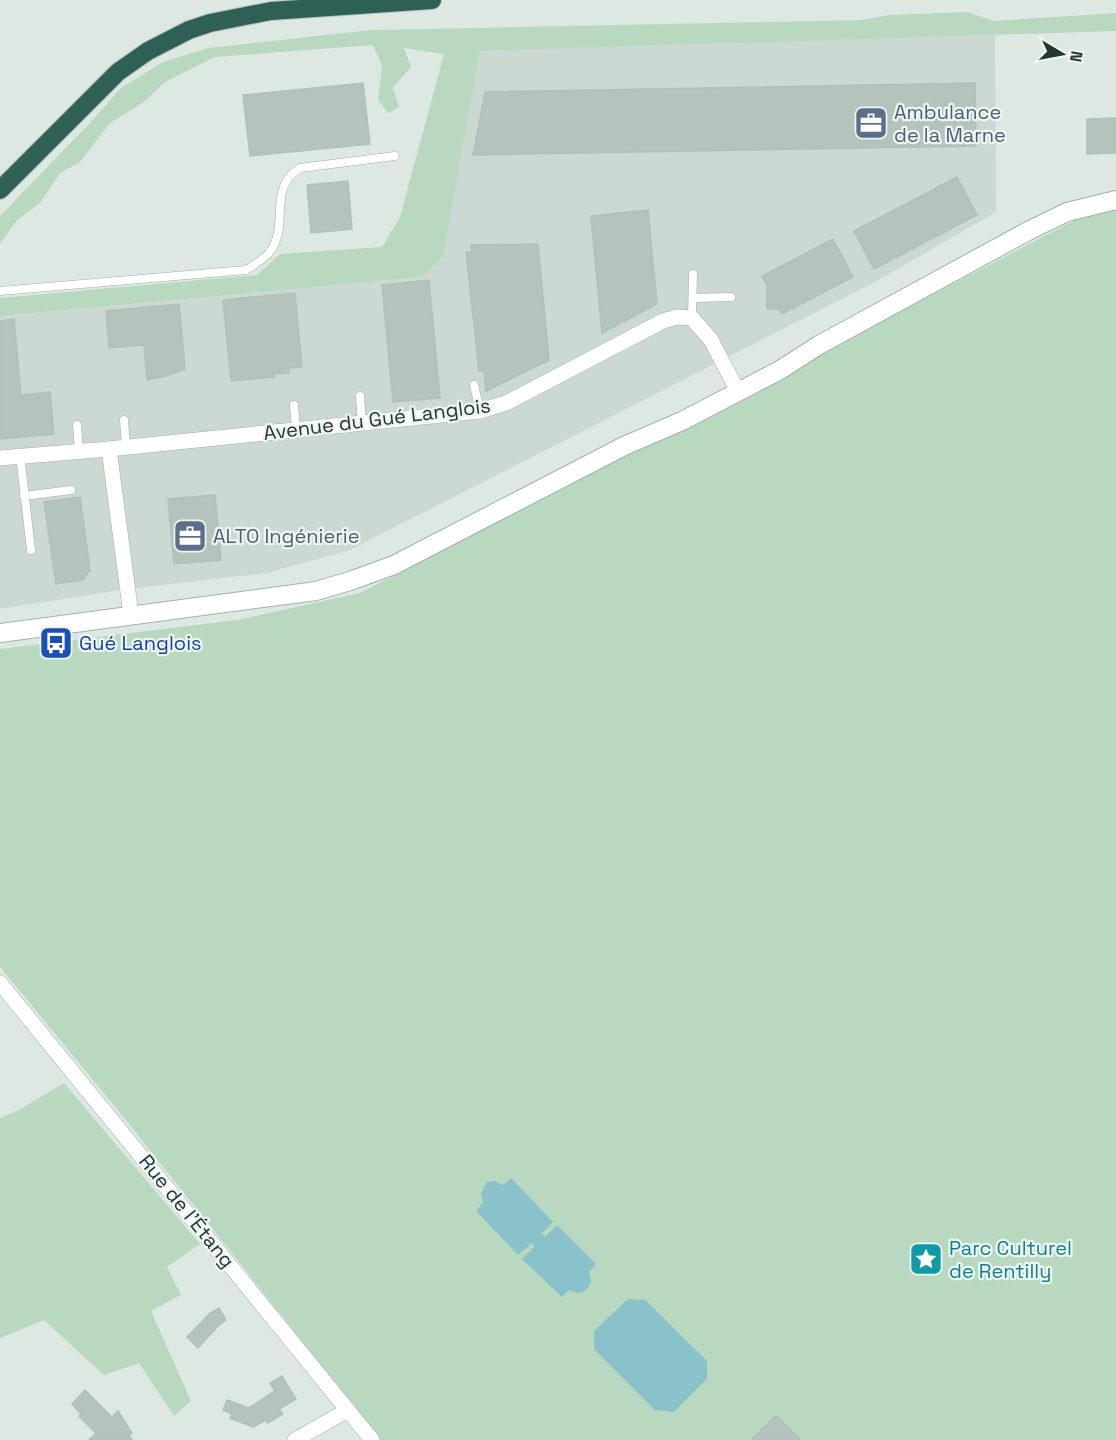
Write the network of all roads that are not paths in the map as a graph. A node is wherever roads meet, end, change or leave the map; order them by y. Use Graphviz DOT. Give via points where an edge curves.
graph roads {
  1 [pos="432,0"];
  2 [pos="395,156"];
  3 [pos="0,190"];
  4 [pos="1116,200"];
  5 [pos="693,274"];
  6 [pos="0,291"];
  7 [pos="731,297"];
  8 [pos="693,298"];
  9 [pos="692,318"];
  10 [pos="819,345"];
  11 [pos="733,382"];
  12 [pos="474,385"];
  13 [pos="360,396"];
  14 [pos="294,405"];
  15 [pos="480,411"];
  16 [pos="124,420"];
  17 [pos="362,423"];
  18 [pos="77,425"];
  19 [pos="296,429"];
  20 [pos="126,446"];
  21 [pos="624,446"];
  22 [pos="109,449"];
  23 [pos="79,450"];
  24 [pos="20,456"];
  25 [pos="0,458"];
  26 [pos="71,490"];
  27 [pos="24,496"];
  28 [pos="31,550"];
  29 [pos="131,615"];
  30 [pos="0,633"];
  31 [pos="0,983"];
  32 [pos="348,1410"];
  33 [pos="295,1440"];
  34 [pos="372,1440"];
  1 -- 3 [label="highway" via="271,11 210,22 189,30 118,72"];
  2 -- 6 [label="lane" via="300,168 290,174 282,189 278,234 270,251 246,270"];
  4 -- 10 [label="main road" via="1067,212 1028,231"];
  5 -- 8 [label="lane"];
  7 -- 8 [label="lane"];
  8 -- 9 [label="lane"];
  9 -- 11 [label="street" via="711,340"];
  9 -- 15 [label="street, Avenue du Gué Langlois" via="663,321 506,403"];
  10 -- 11 [label="main road"];
  10 -- 21 [label="main road" via="738,392"];
  11 -- 21 [label="main road"];
  12 -- 15 [label="lane"];
  13 -- 17 [label="lane"];
  14 -- 19 [label="lane"];
  15 -- 17 [label="street, Avenue du Gué Langlois"];
  16 -- 20 [label="lane"];
  17 -- 19 [label="street, Avenue du Gué Langlois"];
  18 -- 23 [label="lane"];
  19 -- 20 [label="street, Avenue du Gué Langlois"];
  20 -- 22 [label="street, Avenue du Gué Langlois"];
  21 -- 29 [label="main road" via="394,565 350,581 284,596"];
  22 -- 23 [label="street, Avenue du Gué Langlois"];
  22 -- 29 [label="street"];
  23 -- 24 [label="street, Avenue du Gué Langlois"];
  24 -- 25 [label="street, Avenue du Gué Langlois"];
  24 -- 27 [label="lane"];
  26 -- 27 [label="lane"];
  27 -- 28 [label="lane"];
  29 -- 30 [label="main road"];
  31 -- 32 [label="street, Rue de l'Étang"];
  32 -- 33 [label="street"];
  32 -- 34 [label="street, Rue de l'Étang"];
}
